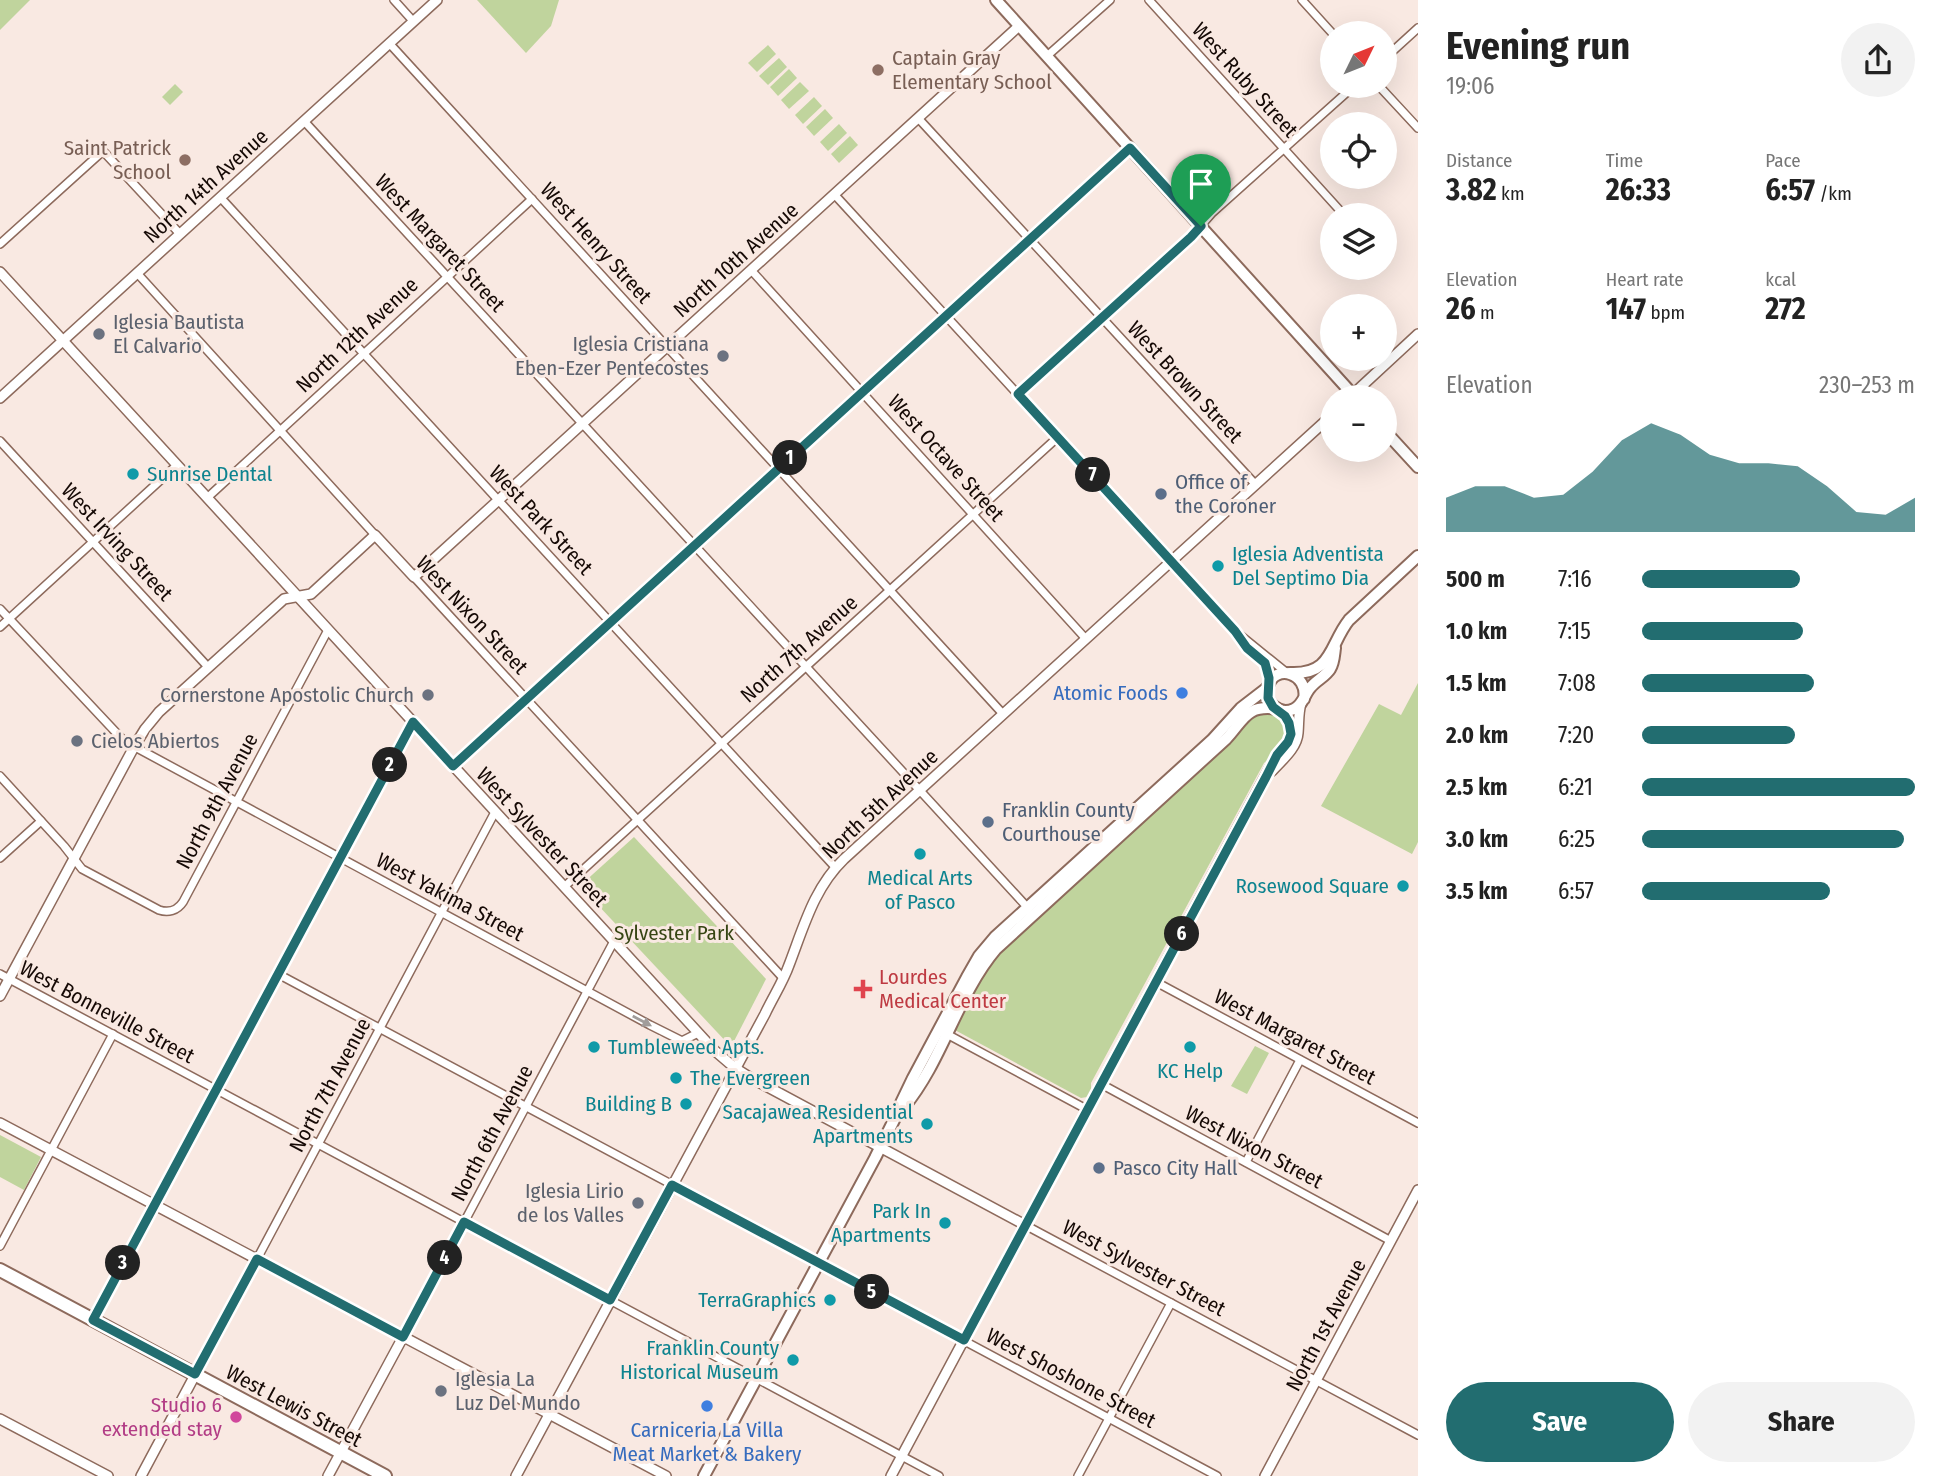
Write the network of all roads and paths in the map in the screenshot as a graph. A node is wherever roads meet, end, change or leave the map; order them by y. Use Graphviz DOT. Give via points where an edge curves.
graph roads {
  1 [pos="394,0"];
  2 [pos="436,0"];
  3 [pos="996,0"];
  4 [pos="1110,0"];
  5 [pos="1149,0"];
  6 [pos="1302,0"];
  7 [pos="413,21"];
  8 [pos="1321,21"];
  9 [pos="1019,26"];
  10 [pos="1418,28"];
  11 [pos="389,43"];
  12 [pos="1397,47"];
  13 [pos="1047,56"];
  14 [pos="1340,98"];
  15 [pos="1390,98"];
  16 [pos="918,118"];
  17 [pos="304,121"];
  18 [pos="1418,128"];
  19 [pos="1130,148"];
  20 [pos="1283,149"];
  21 [pos="834,194"];
  22 [pos="220,197"];
  23 [pos="532,199"];
  24 [pos="1333,203"];
  25 [pos="1201,226"];
  26 [pos="180,234"];
  27 [pos="1030,239"];
  28 [pos="0,244"];
  29 [pos="751,270"];
  30 [pos="0,272"];
  31 [pos="137,273"];
  32 [pos="447,276"];
  33 [pos="946,316"];
  34 [pos="1102,318"];
  35 [pos="1418,334"];
  36 [pos="63,341"];
  37 [pos="667,347"];
  38 [pos="364,353"];
  39 [pos="1343,385"];
  40 [pos="1365,385"];
  41 [pos="862,392"];
  42 [pos="1018,394"];
  43 [pos="0,398"];
  44 [pos="583,423"];
  45 [pos="1320,426"];
  46 [pos="280,430"];
  47 [pos="1058,437"];
  48 [pos="0,441"];
  49 [pos="1397,444"];
  50 [pos="177,465"];
  51 [pos="1418,467"];
  52 [pos="778,469"];
  53 [pos="1256,485"];
  54 [pos="207,498"];
  55 [pos="498,500"];
  56 [pos="973,514"];
  57 [pos="375,534"];
  58 [pos="93,542"];
  59 [pos="695,545"];
  60 [pos="1418,556"];
  61 [pos="1171,561"];
  62 [pos="414,577"];
  63 [pos="890,590"];
  64 [pos="298,596"];
  65 [pos="0,609"];
  66 [pos="9,619"];
  67 [pos="610,622"];
  68 [pos="0,627"];
  69 [pos="328,630"];
  70 [pos="1235,631"];
  71 [pos="1086,639"];
  72 [pos="1335,648"];
  73 [pos="806,666"];
  74 [pos="208,667"];
  75 [pos="1289,673"];
  76 [pos="1268,686"];
  77 [pos="526,699"];
  78 [pos="1303,701"];
  79 [pos="1279,710"];
  80 [pos="1003,714"];
  81 [pos="413,722"];
  82 [pos="722,743"];
  83 [pos="134,747"];
  84 [pos="453,766"];
  85 [pos="0,776"];
  86 [pos="1266,777"];
  87 [pos="920,790"];
  88 [pos="236,802"];
  89 [pos="495,812"];
  90 [pos="638,820"];
  91 [pos="41,821"];
  92 [pos="0,858"];
  93 [pos="340,858"];
  94 [pos="74,859"];
  95 [pos="835,867"];
  96 [pos="564,887"];
  97 [pos="1031,910"];
  98 [pos="442,913"];
  99 [pos="614,941"];
  100 [pos="278,974"];
  101 [pos="5,976"];
  102 [pos="783,978"];
  103 [pos="1156,982"];
  104 [pos="587,992"];
  105 [pos="0,996"];
  106 [pos="380,1028"];
  107 [pos="943,1032"];
  108 [pos="698,1033"];
  109 [pos="113,1034"];
  110 [pos="1300,1060"];
  111 [pos="735,1068"];
  112 [pos="1101,1084"];
  113 [pos="216,1089"];
  114 [pos="526,1106"];
  115 [pos="1088,1110"];
  116 [pos="0,1123"];
  117 [pos="1418,1123"];
  118 [pos="318,1144"];
  119 [pos="880,1147"];
  120 [pos="51,1150"];
  121 [pos="1246,1163"];
  122 [pos="672,1185"];
  123 [pos="1418,1190"];
  124 [pos="154,1205"];
  125 [pos="464,1222"];
  126 [pos="1026,1225"];
  127 [pos="1391,1241"];
  128 [pos="0,1246"];
  129 [pos="257,1259"];
  130 [pos="818,1263"];
  131 [pos="0,1270"];
  132 [pos="610,1300"];
  133 [pos="1171,1303"];
  134 [pos="93,1320"];
  135 [pos="403,1337"];
  136 [pos="964,1340"];
  137 [pos="195,1374"];
  138 [pos="757,1379"];
  139 [pos="1316,1380"];
  140 [pos="549,1415"];
  141 [pos="1109,1418"];
  142 [pos="0,1419"];
  143 [pos="1418,1435"];
  144 [pos="341,1452"];
  145 [pos="902,1456"];
  146 [pos="108,1476"];
  147 [pos="141,1476"];
  148 [pos="328,1476"];
  149 [pos="385,1476"];
  150 [pos="516,1476"];
  151 [pos="666,1476"];
  152 [pos="704,1476"];
  153 [pos="891,1476"];
  154 [pos="939,1476"];
  155 [pos="1078,1476"];
  156 [pos="1217,1476"];
  157 [pos="1265,1476"];
  1 -- 7 [label="street"];
  2 -- 7 [label="street, North 14th Avenue"];
  3 -- 9 [label="main road"];
  4 -- 13 [label="street"];
  5 -- 20 [label="street, West Ruby Street"];
  6 -- 8 [label="street"];
  7 -- 11 [label="street, North 14th Avenue"];
  9 -- 13 [label="main road"];
  9 -- 16 [label="street, North 10th Avenue"];
  10 -- 12 [label="street"];
  11 -- 17 [label="street, North 14th Avenue"];
  11 -- 23 [label="street, West Henry Street"];
  13 -- 19 [label="main road"];
  14 -- 20 [label="street"];
  15 -- 18 [label="street"];
  16 -- 21 [label="street, North 10th Avenue"];
  16 -- 27 [label="street, West Brown Street"];
  17 -- 22 [label="street, North 14th Avenue"];
  17 -- 32 [label="street, West Margaret Street"];
  19 -- 25 [label="main road"];
  19 -- 27 [label="street"];
  20 -- 24 [label="street, West Ruby Street"];
  20 -- 25 [label="street"];
  21 -- 29 [label="street, North 10th Avenue"];
  21 -- 33 [label="street"];
  22 -- 26 [label="street, North 14th Avenue"];
  22 -- 38 [label="street, West Park Street"];
  23 -- 32 [label="street, North 12th Avenue"];
  23 -- 37 [label="street, West Henry Street"];
  25 -- 34 [label="street"];
  25 -- 39 [label="main road"];
  26 -- 28 [label="street" via="103,151"];
  26 -- 31 [label="street, North 14th Avenue"];
  27 -- 33 [label="street"];
  27 -- 34 [label="street, West Brown Street"];
  29 -- 37 [label="street, North 10th Avenue"];
  29 -- 41 [label="street, West Octave Street"];
  30 -- 36 [label="street, West Sylvester Street"];
  31 -- 36 [label="street, North 14th Avenue"];
  31 -- 46 [label="street, West Nixon Street"];
  32 -- 38 [label="street, North 12th Avenue"];
  32 -- 44 [label="street, West Margaret Street"];
  33 -- 41 [label="street"];
  33 -- 42 [label="street"];
  34 -- 42 [label="street"];
  34 -- 53 [label="street, West Brown Street"];
  35 -- 40 [label="street"];
  36 -- 43 [label="street, North 14th Avenue"];
  36 -- 50 [label="street, West Sylvester Street"];
  37 -- 44 [label="street, North 10th Avenue"];
  37 -- 52 [label="street, West Henry Street"];
  38 -- 46 [label="street, North 12th Avenue"];
  38 -- 55 [label="street, West Park Street"];
  41 -- 52 [label="street"];
  41 -- 56 [label="street, West Octave Street"];
  42 -- 47 [label="street"];
  44 -- 55 [label="street, North 10th Avenue"];
  44 -- 59 [label="street, West Margaret Street"];
  45 -- 53 [label="street, North 5th Avenue"];
  46 -- 54 [label="street, North 12th Avenue"];
  46 -- 57 [label="street, West Nixon Street"];
  47 -- 56 [label="street, North 7th Avenue"];
  47 -- 61 [label="street"];
  48 -- 58 [label="street, West Irving Street"];
  49 -- 51 [label="main road"];
  50 -- 54 [label="street, West Sylvester Street"];
  50 -- 58 [label="street"];
  52 -- 59 [label="street"];
  52 -- 63 [label="street, West Henry Street"];
  53 -- 61 [label="street, North 5th Avenue"];
  54 -- 64 [label="street, West Sylvester Street"];
  55 -- 62 [label="street, North 10th Avenue"];
  55 -- 67 [label="street, West Park Street"];
  56 -- 63 [label="street, North 7th Avenue"];
  56 -- 71 [label="street, West Octave Street"];
  57 -- 62 [label="street, West Nixon Street"];
  57 -- 64 [label="street" via="311,594"];
  58 -- 66 [label="street"];
  58 -- 74 [label="street, West Irving Street"];
  59 -- 67 [label="street"];
  59 -- 73 [label="street, West Margaret Street"];
  60 -- 72 [label="main road" via="1349,620"];
  61 -- 70 [label="street"];
  61 -- 71 [label="street, North 5th Avenue"];
  62 -- 77 [label="street, West Nixon Street"];
  63 -- 73 [label="street, North 7th Avenue"];
  63 -- 80 [label="street, West Henry Street"];
  64 -- 69 [label="street, West Sylvester Street"];
  64 -- 74 [label="street" via="284,599"];
  65 -- 66 [label="street, West Yakima Street"];
  66 -- 68 [label="street"];
  66 -- 83 [label="street, West Yakima Street" via="121,740"];
  67 -- 77 [label="street"];
  67 -- 82 [label="street, West Park Street"];
  69 -- 81 [label="street, West Sylvester Street"];
  69 -- 88 [label="street, North 9th Avenue"];
  70 -- 75 [label="street"];
  70 -- 76 [label="street" via="1265,663"];
  71 -- 80 [label="street, North 5th Avenue"];
  72 -- 75 [label="main road" via="1317,669"];
  72 -- 78 [label="main road" via="1329,671 1313,684"];
  73 -- 82 [label="street, North 7th Avenue"];
  73 -- 87 [label="street, West Margaret Street"];
  74 -- 83 [label="street" via="153,719"];
  75 -- 76 [label="main road" via="1275,676"];
  75 -- 78 [label="main road" via="1303,685"];
  76 -- 79 [label="main road" via="1270,703"];
  76 -- 97 [label="main road"];
  77 -- 84 [label="street"];
  77 -- 90 [label="street, West Nixon Street"];
  78 -- 79 [label="main road" via="1293,710"];
  78 -- 86 [label="street" via="1295,743"];
  79 -- 86 [label="street" via="1289,723 1290,738"];
  79 -- 97 [label="main road" via="1256,709 1245,715 1226,739"];
  80 -- 87 [label="street, North 5th Avenue"];
  81 -- 84 [label="street, West Sylvester Street"];
  81 -- 93 [label="street"];
  82 -- 90 [label="street, North 7th Avenue"];
  82 -- 95 [label="street, West Park Street"];
  83 -- 88 [label="street, West Yakima Street"];
  83 -- 94 [label="street"];
  84 -- 89 [label="street, West Sylvester Street"];
  85 -- 91 [label="street"];
  86 -- 103 [label="street"];
  87 -- 95 [label="street, North 5th Avenue"];
  87 -- 97 [label="street, West Margaret Street"];
  88 -- 93 [label="street, West Yakima Street"];
  88 -- 94 [label="street, North 9th Avenue" via="183,902 172,911 155,908 82,869"];
  89 -- 96 [label="street, West Sylvester Street"];
  89 -- 98 [label="street, North 7th Avenue"];
  90 -- 96 [label="street, North 7th Avenue"];
  90 -- 102 [label="street, West Nixon Street"];
  91 -- 92 [label="street"];
  91 -- 94 [label="street"];
  93 -- 98 [label="street, West Yakima Street"];
  93 -- 100 [label="street"];
  94 -- 101 [label="street"];
  95 -- 102 [label="street, North 5th Avenue" via="810,908"];
  96 -- 99 [label="street, West Sylvester Street"];
  97 -- 107 [label="main road" via="995,937 979,956"];
  98 -- 104 [label="street, West Yakima Street"];
  98 -- 106 [label="street, North 7th Avenue"];
  99 -- 104 [label="street, North 6th Avenue"];
  99 -- 108 [label="street, West Sylvester Street"];
  100 -- 106 [label="street, West Shoshone Street"];
  100 -- 113 [label="street"];
  101 -- 105 [label="street"];
  101 -- 109 [label="street, West Bonneville Street"];
  102 -- 111 [label="street, North 5th Avenue"];
  103 -- 110 [label="street, West Margaret Street"];
  103 -- 112 [label="street"];
  104 -- 108 [label="street, West Yakima Street, one-way" via="682,1041"];
  104 -- 114 [label="street, North 6th Avenue"];
  106 -- 114 [label="street, West Shoshone Street"];
  106 -- 118 [label="street, North 7th Avenue"];
  107 -- 115 [label="street"];
  107 -- 119 [label="main road" via="922,1083 897,1114"];
  108 -- 111 [label="street, West Sylvester Street"];
  109 -- 113 [label="street, West Bonneville Street"];
  109 -- 120 [label="street"];
  110 -- 117 [label="street, West Margaret Street"];
  110 -- 121 [label="street"];
  111 -- 119 [label="street, West Sylvester Street"];
  111 -- 122 [label="street, North 5th Avenue"];
  112 -- 115 [label="street"];
  112 -- 121 [label="street, West Nixon Street"];
  113 -- 118 [label="street, West Bonneville Street"];
  113 -- 124 [label="street"];
  114 -- 122 [label="street, West Shoshone Street"];
  114 -- 125 [label="street, North 6th Avenue"];
  115 -- 126 [label="street"];
  116 -- 120 [label="street"];
  118 -- 125 [label="street, West Bonneville Street"];
  118 -- 129 [label="street, North 7th Avenue"];
  119 -- 126 [label="street, West Sylvester Street"];
  119 -- 130 [label="main road"];
  120 -- 124 [label="street"];
  120 -- 128 [label="street"];
  121 -- 127 [label="street, West Nixon Street"];
  122 -- 130 [label="street, West Shoshone Street"];
  122 -- 132 [label="street, North 5th Avenue"];
  123 -- 127 [label="street, North 1st Avenue"];
  124 -- 129 [label="street"];
  124 -- 134 [label="street"];
  125 -- 132 [label="street, West Bonneville Street"];
  125 -- 135 [label="street, North 6th Avenue"];
  126 -- 133 [label="street, West Sylvester Street"];
  126 -- 136 [label="street"];
  127 -- 139 [label="street, North 1st Avenue"];
  129 -- 135 [label="street"];
  129 -- 137 [label="street, North 7th Avenue"];
  130 -- 136 [label="street, West Shoshone Street"];
  130 -- 138 [label="main road"];
  131 -- 134 [label="main road, West Lewis Street"];
  132 -- 138 [label="street, West Bonneville Street"];
  132 -- 140 [label="street, North 5th Avenue"];
  133 -- 139 [label="street, West Sylvester Street"];
  133 -- 141 [label="street"];
  134 -- 137 [label="main road, West Lewis Street"];
  135 -- 140 [label="street"];
  135 -- 144 [label="street, North 6th Avenue"];
  136 -- 141 [label="street, West Shoshone Street"];
  136 -- 145 [label="street"];
  137 -- 144 [label="main road, West Lewis Street"];
  137 -- 147 [label="street, North 7th Avenue"];
  138 -- 145 [label="street, West Bonneville Street"];
  138 -- 152 [label="main road"];
  139 -- 143 [label="street, West Sylvester Street"];
  139 -- 157 [label="street, North 1st Avenue"];
  140 -- 150 [label="street, North 5th Avenue"];
  140 -- 151 [label="street"];
  141 -- 155 [label="street"];
  141 -- 156 [label="street, West Shoshone Street"];
  142 -- 146 [label="street"];
  144 -- 148 [label="street, North 6th Avenue"];
  144 -- 149 [label="main road, West Lewis Street"];
  145 -- 153 [label="street"];
  145 -- 154 [label="street, West Bonneville Street"];
}
